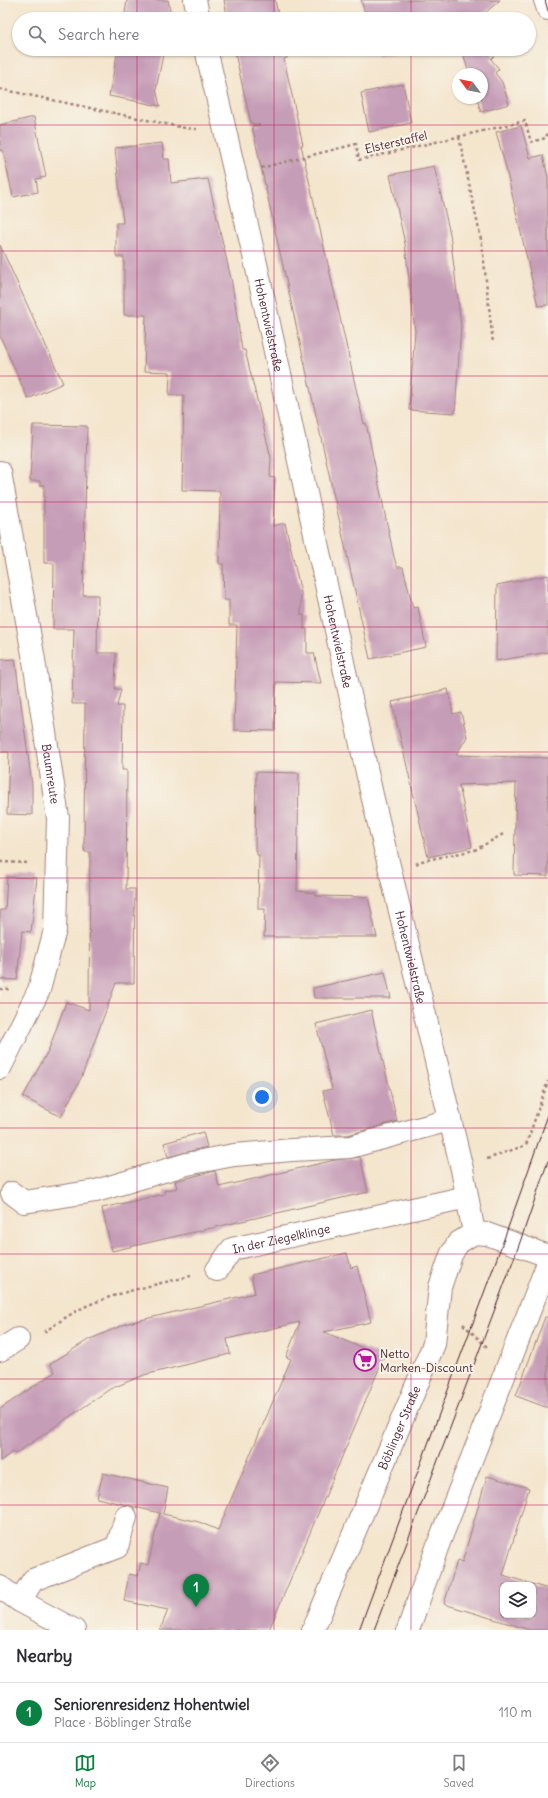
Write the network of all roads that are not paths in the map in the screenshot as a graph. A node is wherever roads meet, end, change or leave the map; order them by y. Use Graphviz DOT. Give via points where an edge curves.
graph roads {
  1 [pos="195,0"];
  2 [pos="545,0"];
  3 [pos="548,9"];
  4 [pos="198,12"];
  5 [pos="208,56"];
  6 [pos="0,472"];
  7 [pos="0,1068"];
  8 [pos="450,1120"];
  9 [pos="12,1193"];
  10 [pos="467,1198"];
  11 [pos="474,1233"];
  12 [pos="548,1256"];
  13 [pos="548,1263"];
  14 [pos="217,1270"];
  15 [pos="126,1517"];
  16 [pos="0,1587"];
  17 [pos="20,1601"];
  18 [pos="74,1630"];
  19 [pos="313,1630"];
  20 [pos="408,1630"];
  1 -- 4 [label="street"];
  2 -- 3 [label="street"];
  5 -- 8 [label="street, Hohentwielstraße" via="391,878"];
  6 -- 7 [label="street, Baumreute" via="33,654 58,818 54,930 39,990"];
  8 -- 9 [label="street" via="350,1147 234,1155 187,1164 96,1191 24,1202"];
  8 -- 10 [label="street, Hohentwielstraße"];
  10 -- 11 [label="street, Hohentwielstraße"];
  10 -- 14 [label="street, In der Ziegelklinge" via="232,1249"];
  11 -- 12 [label="street" via="504,1239"];
  11 -- 19 [label="street, Böblinger Straße" via="458,1243 451,1255 440,1287 434,1344"];
  13 -- 20 [label="street" via="438,1545"];
  15 -- 17 [label="street" via="117,1547 33,1580"];
  16 -- 17 [label="street"];
  17 -- 18 [label="street"];
}
